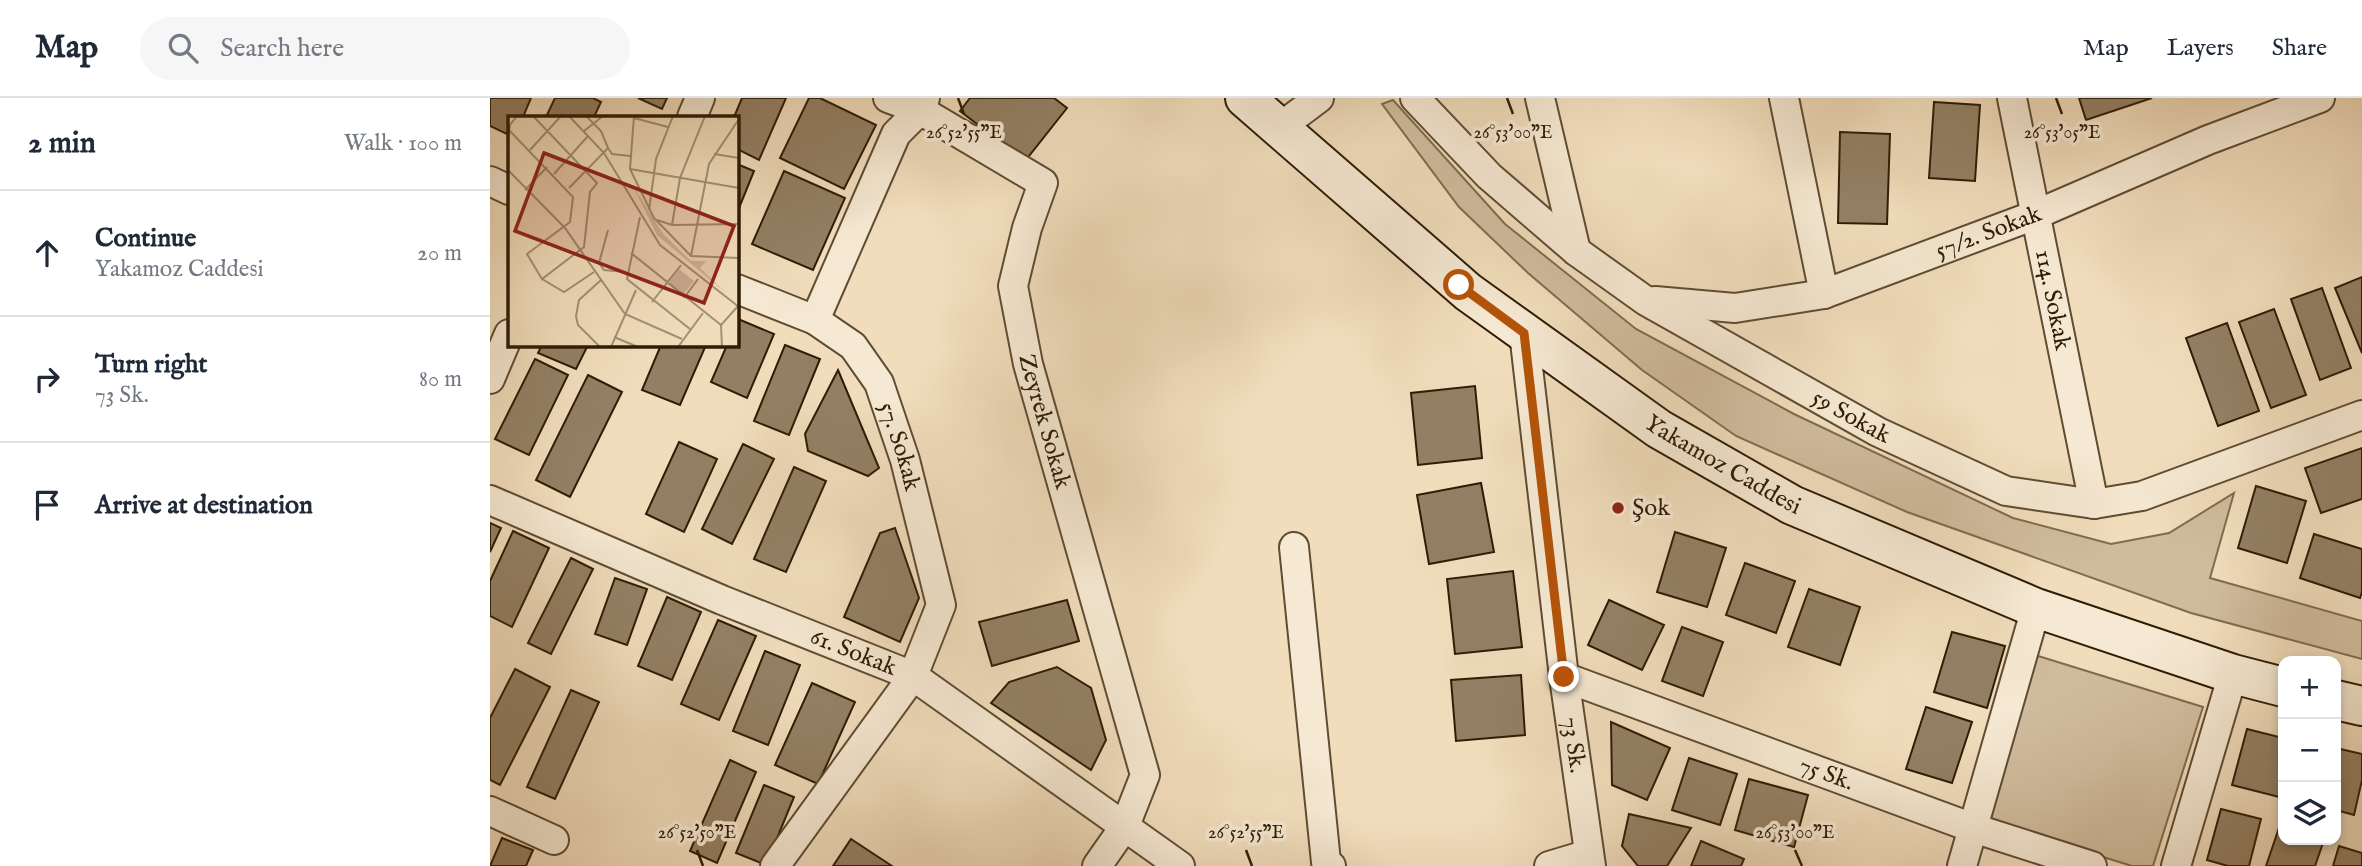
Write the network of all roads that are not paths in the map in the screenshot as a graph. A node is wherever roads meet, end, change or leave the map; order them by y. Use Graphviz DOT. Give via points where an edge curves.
graph roads {
  1 [pos="700,98"];
  2 [pos="888,98"];
  3 [pos="1246,98"];
  4 [pos="1319,98"];
  5 [pos="1415,98"];
  6 [pos="1540,98"];
  7 [pos="1784,98"];
  8 [pos="2011,98"];
  9 [pos="2320,98"];
  10 [pos="922,104"];
  11 [pos="692,116"];
  12 [pos="1279,128"];
  13 [pos="490,181"];
  14 [pos="508,190"];
  15 [pos="2035,215"];
  16 [pos="1576,251"];
  17 [pos="738,289"];
  18 [pos="1824,294"];
  19 [pos="1646,301"];
  20 [pos="815,320"];
  21 [pos="1524,333"];
  22 [pos="508,336"];
  23 [pos="490,379"];
  24 [pos="2362,415"];
  25 [pos="490,500"];
  26 [pos="2094,504"];
  27 [pos="1294,547"];
  28 [pos="2036,608"];
  29 [pos="2233,674"];
  30 [pos="913,676"];
  31 [pos="1564,677"];
  32 [pos="2278,686"];
  33 [pos="2341,701"];
  34 [pos="2362,706"];
  35 [pos="490,811"];
  36 [pos="1125,827"];
  37 [pos="1973,828"];
  38 [pos="554,841"];
  39 [pos="1590,860"];
  40 [pos="775,866"];
  41 [pos="1097,866"];
  42 [pos="1180,866"];
  43 [pos="1331,866"];
  44 [pos="1549,866"];
  45 [pos="1962,866"];
  46 [pos="2092,866"];
  47 [pos="2176,866"];
  1 -- 11 [label="street"];
  2 -- 10 [label="street, Zeyrek Sokak"];
  3 -- 12 [label="main road, Yakamoz Caddesi"];
  4 -- 12 [label="street"];
  5 -- 16 [label="street, 59 Sokak" via="1489,176"];
  6 -- 16 [label="street"];
  7 -- 18 [label="street"];
  8 -- 15 [label="street, 114. Sokak"];
  9 -- 15 [label="street, 57/2. Sokak" via="2208,140"];
  10 -- 20 [label="street" via="896,134"];
  10 -- 36 [label="street, Zeyrek Sokak" via="1043,183 1013,286 1028,364 1145,775"];
  12 -- 21 [label="main road, Yakamoz Caddesi" via="1468,292"];
  13 -- 14 [label="street"];
  15 -- 18 [label="street, 57/2. Sokak"];
  15 -- 26 [label="street, 114. Sokak"];
  16 -- 19 [label="street, 59 Sokak"];
  17 -- 20 [label="street, 57. Sokak"];
  18 -- 19 [label="street, 57/2. Sokak" via="1735,308"];
  19 -- 26 [label="street, 59 Sokak" via="1878,432 2006,491"];
  20 -- 30 [label="street, 57. Sokak" via="853,346 879,383 905,460 940,605"];
  21 -- 28 [label="main road, Yakamoz Caddesi" via="1659,429 1792,505"];
  21 -- 31 [label="street, 73 Sk."];
  22 -- 23 [label="street"];
  24 -- 26 [label="street, 59 Sokak" via="2142,496"];
  25 -- 30 [label="street, 61. Sokak"];
  27 -- 43 [label="street" via="1326,862"];
  28 -- 29 [label="main road, Yakamoz Caddesi"];
  28 -- 37 [label="street"];
  29 -- 32 [label="main road, Yakamoz Caddesi"];
  29 -- 47 [label="street"];
  30 -- 36 [label="street, 61. Sokak"];
  30 -- 40 [label="street, 57. Sokak"];
  31 -- 37 [label="street, 75 Sk."];
  31 -- 39 [label="street, 73 Sk."];
  33 -- 34 [label="main road"];
  35 -- 38 [label="street"];
  36 -- 41 [label="street"];
  36 -- 42 [label="street, 61. Sokak"];
  37 -- 45 [label="street"];
  37 -- 46 [label="street, 75 Sk."];
  39 -- 44 [label="street"];
}
